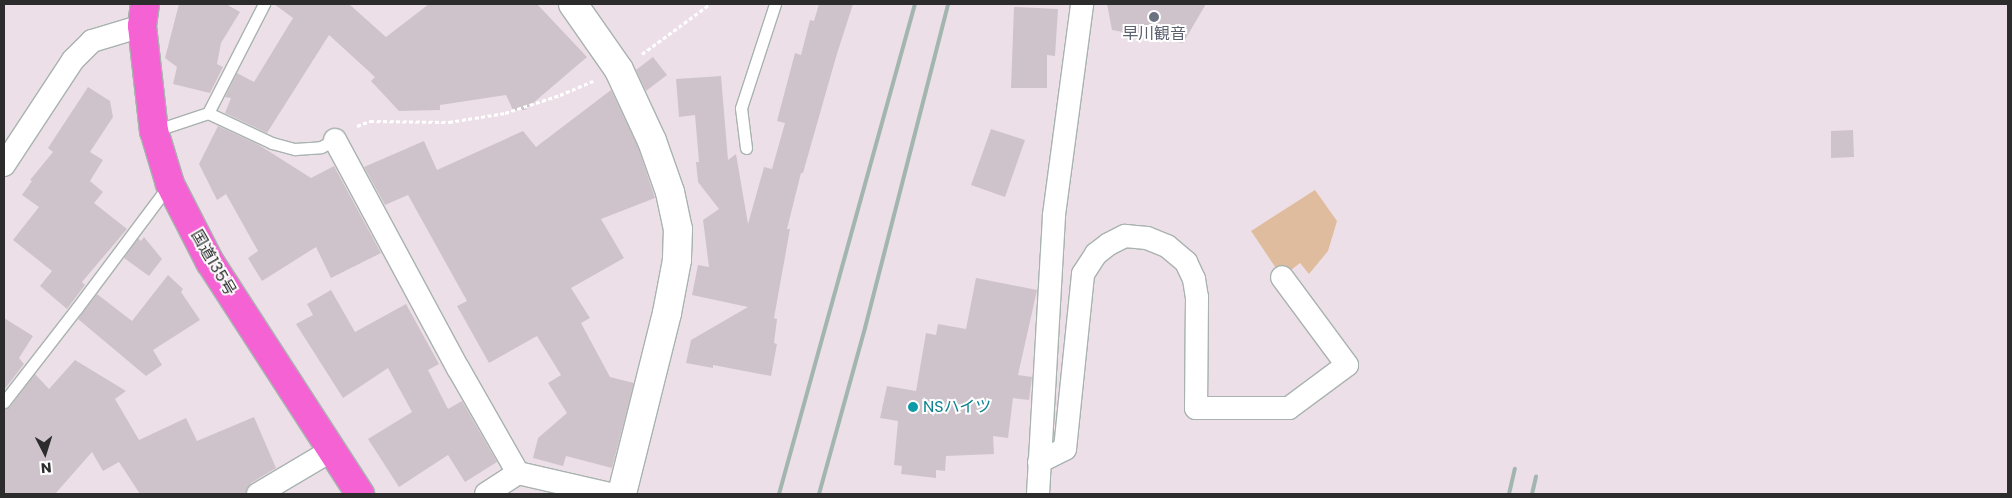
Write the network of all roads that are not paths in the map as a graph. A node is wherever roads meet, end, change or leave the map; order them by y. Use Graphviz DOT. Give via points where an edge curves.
graph roads {
  1 [pos="264,4"];
  2 [pos="573,4"];
  3 [pos="775,4"];
  4 [pos="1082,4"];
  5 [pos="143,15"];
  6 [pos="208,113"];
  7 [pos="154,131"];
  8 [pos="335,140"];
  9 [pos="746,148"];
  10 [pos="4,165"];
  11 [pos="170,184"];
  12 [pos="1282,277"];
  13 [pos="4,402"];
  14 [pos="332,450"];
  15 [pos="1039,462"];
  16 [pos="518,473"];
  17 [pos="258,494"];
  18 [pos="360,494"];
  19 [pos="486,494"];
  20 [pos="610,494"];
  21 [pos="622,494"];
  22 [pos="1038,494"];
  1 -- 6 [label="lane"];
  2 -- 21 [label="main road" via="619,70 652,141 670,192 678,229 678,260"];
  3 -- 9 [label="lane" via="741,108"];
  4 -- 15 [label="street" via="1054,215"];
  5 -- 7 [label="highway, 国道135号"];
  5 -- 10 [label="street" via="92,41 73,60"];
  6 -- 7 [label="lane"];
  6 -- 8 [label="lane" via="295,149 321,147"];
  7 -- 11 [label="highway, 国道135号"];
  8 -- 16 [label="street"];
  11 -- 13 [label="lane"];
  11 -- 14 [label="highway, 国道135号" via="210,262"];
  12 -- 15 [label="street" via="1347,365 1289,408 1196,408 1197,297 1194,279 1186,262 1167,246 1147,238 1125,236 1109,244 1096,254 1083,274 1065,449"];
  14 -- 17 [label="street"];
  14 -- 18 [label="highway, 国道135号"];
  15 -- 22 [label="street"];
  16 -- 19 [label="street"];
  16 -- 20 [label="street"];
}
